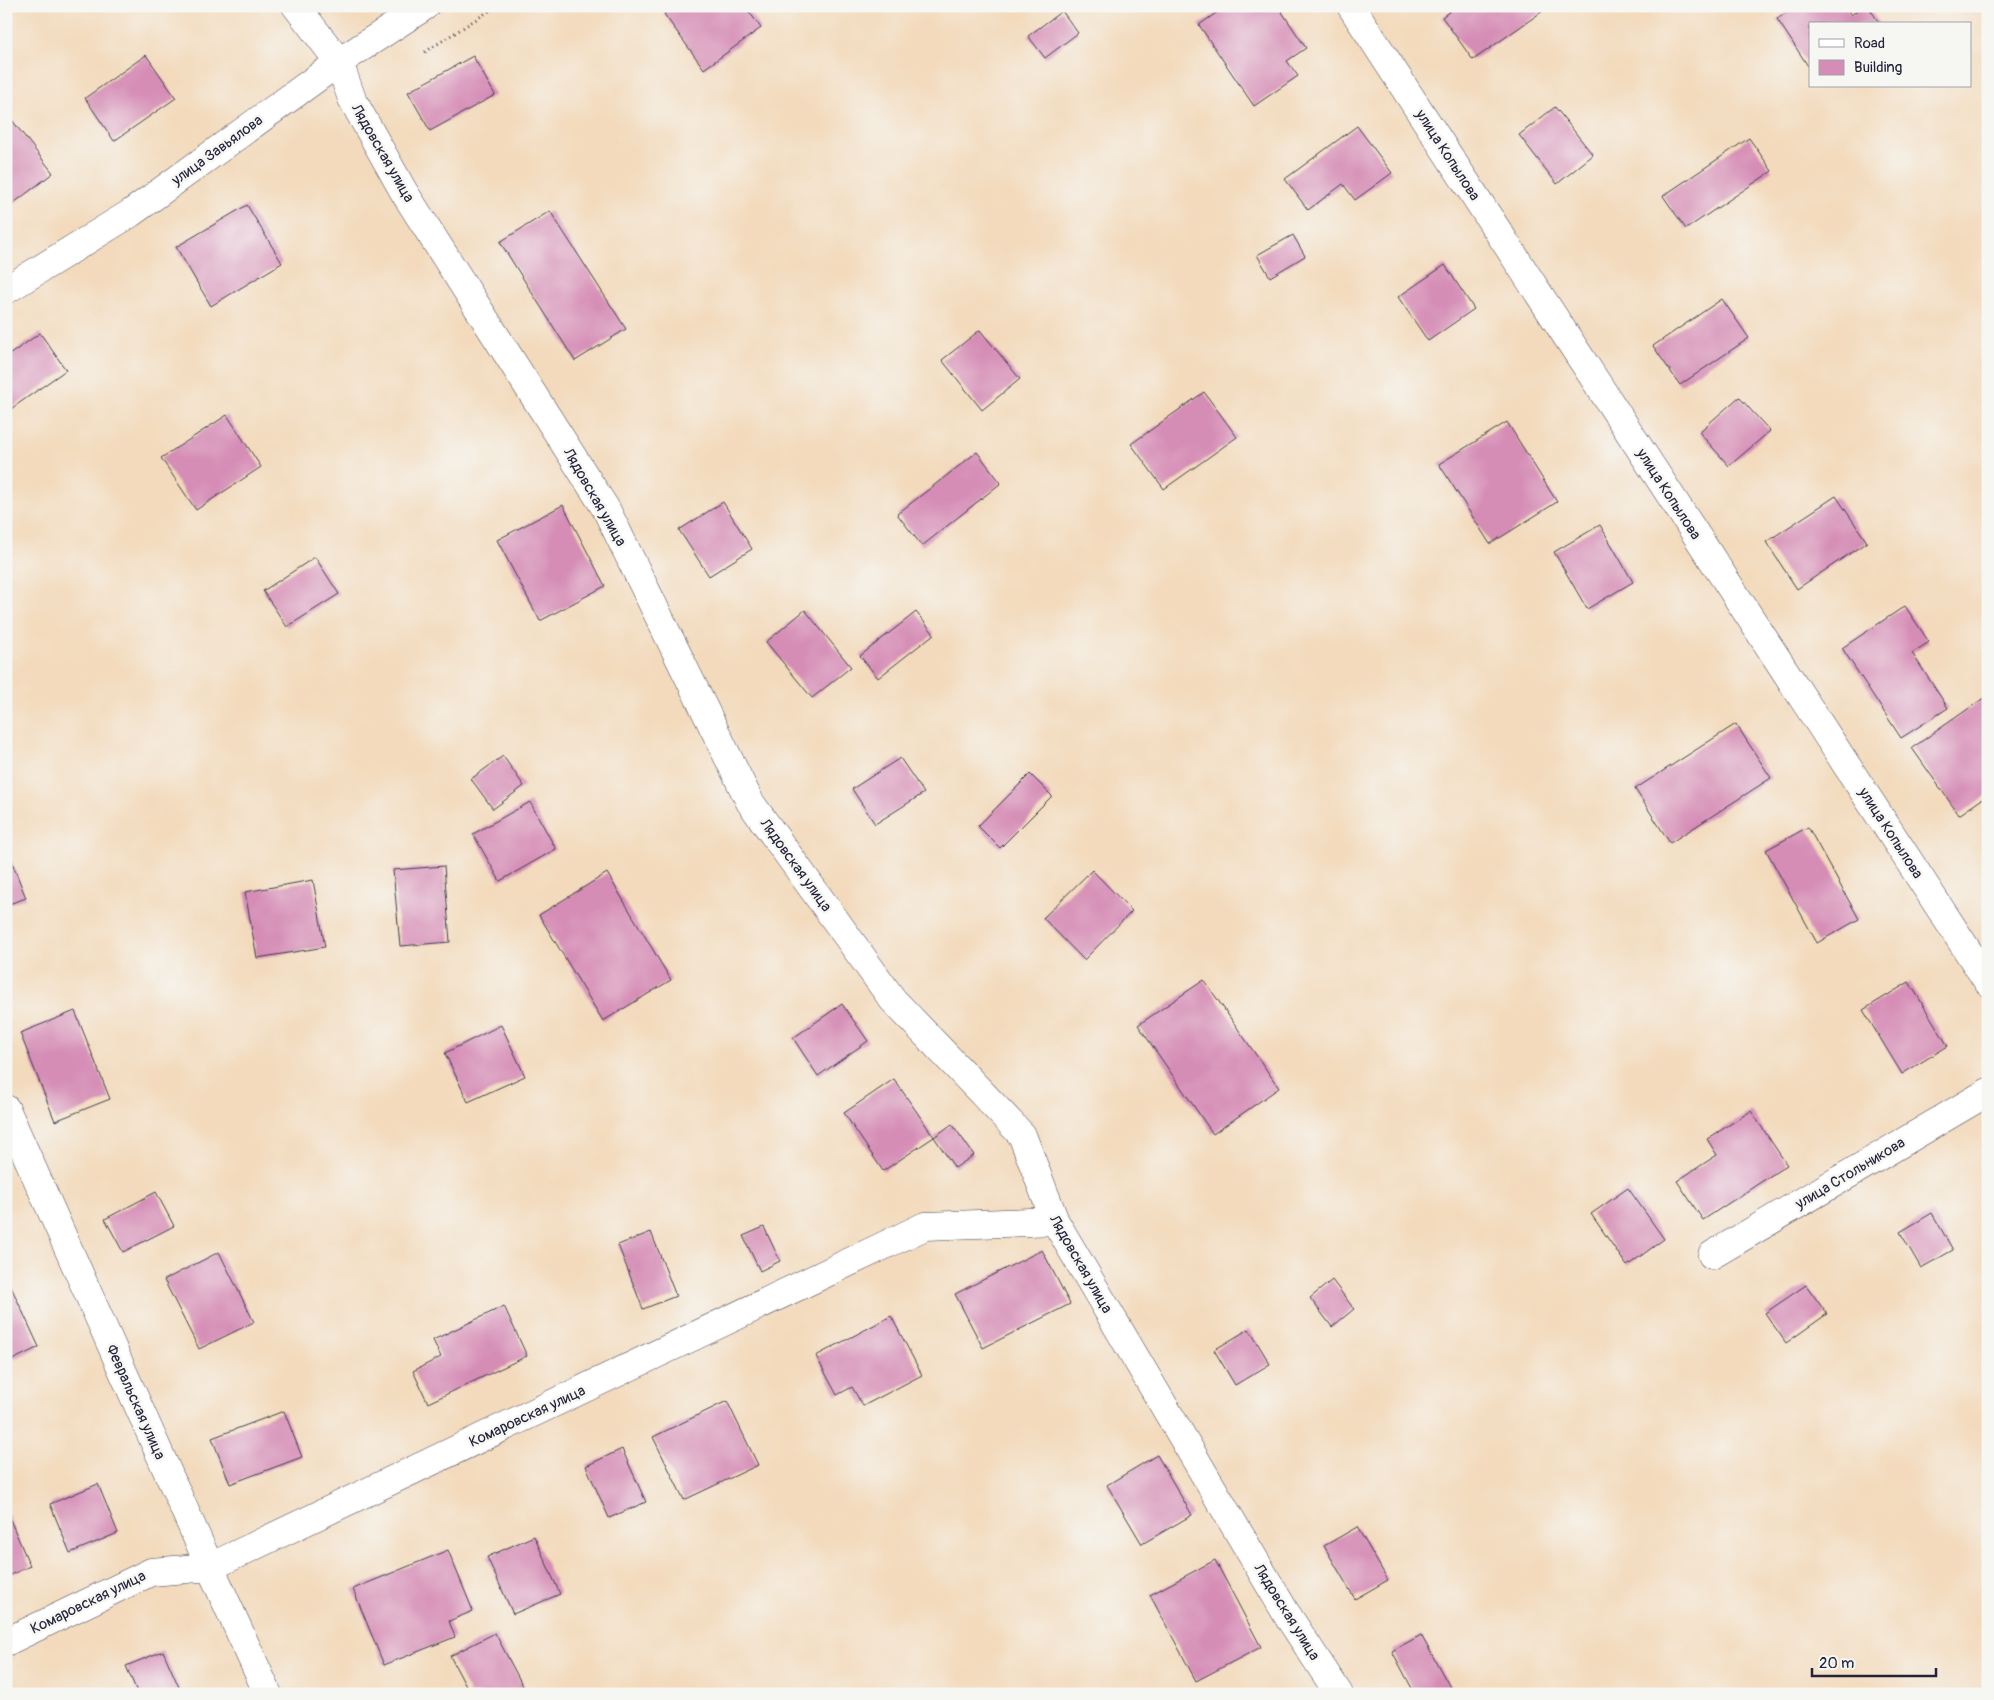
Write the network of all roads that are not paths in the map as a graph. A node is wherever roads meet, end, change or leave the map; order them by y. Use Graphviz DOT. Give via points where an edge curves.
graph roads {
  1 [pos="296,6"];
  2 [pos="425,6"];
  3 [pos="1351,6"];
  4 [pos="339,62"];
  5 [pos="6,290"];
  6 [pos="1988,982"];
  7 [pos="1988,1092"];
  8 [pos="6,1110"];
  9 [pos="1054,1221"];
  10 [pos="1712,1255"];
  11 [pos="210,1567"];
  12 [pos="6,1642"];
  13 [pos="268,1694"];
  14 [pos="1339,1694"];
  1 -- 4 [label="street, Лядовская улица"];
  2 -- 4 [label="street, улица Завьялова"];
  3 -- 6 [label="street, улица Копылова"];
  4 -- 5 [label="street, улица Завьялова" via="130,212"];
  4 -- 9 [label="street, Лядовская улица" via="352,99 404,192 606,508 750,802 893,1000 1022,1136"];
  7 -- 10 [label="street, улица Стольникова"];
  8 -- 11 [label="street, Февральская улица"];
  9 -- 11 [label="street, Комаровская улица" via="925,1226"];
  9 -- 14 [label="street, Лядовская улица" via="1286,1613"];
  11 -- 12 [label="street, Комаровская улица" via="151,1572"];
  11 -- 13 [label="street, Февральская улица"];
}
